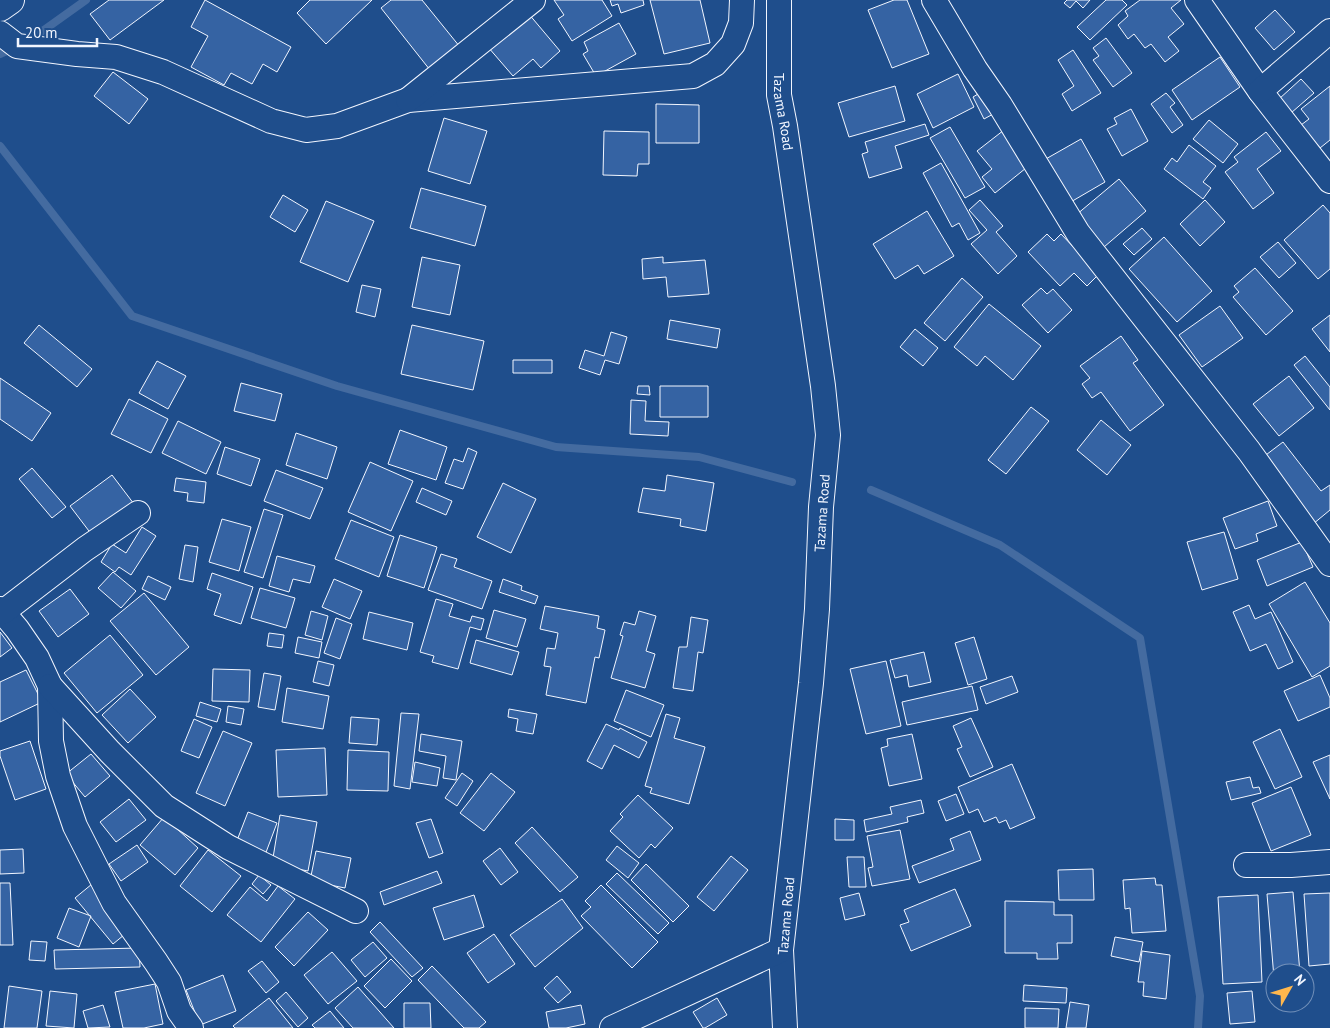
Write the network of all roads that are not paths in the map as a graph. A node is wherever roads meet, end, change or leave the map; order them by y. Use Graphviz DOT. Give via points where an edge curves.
graph roads {
  1 [pos="10,0"];
  2 [pos="533,0"];
  3 [pos="742,0"];
  4 [pos="779,0"];
  5 [pos="934,0"];
  6 [pos="1197,0"];
  7 [pos="0,6"];
  8 [pos="1330,32"];
  9 [pos="0,33"];
  10 [pos="1260,91"];
  11 [pos="408,100"];
  12 [pos="1330,181"];
  13 [pos="138,513"];
  14 [pos="1329,560"];
  15 [pos="1,611"];
  16 [pos="50,686"];
  17 [pos="1330,862"];
  18 [pos="1246,865"];
  19 [pos="356,911"];
  20 [pos="781,950"];
  21 [pos="191,1028"];
  22 [pos="612,1028"];
  23 [pos="785,1028"];
  1 -- 7 [label="street"];
  2 -- 11 [label="street"];
  3 -- 11 [label="street" via="740,23 733,44 715,64 693,76"];
  4 -- 20 [label="street, Tazama Road" via="779,95 828,435 820,507 811,683"];
  5 -- 14 [label="street" via="1078,233 1249,451"];
  6 -- 10 [label="street"];
  8 -- 10 [label="street"];
  9 -- 11 [label="street" via="17,46 116,57 163,72 271,121 306,130 337,126"];
  10 -- 12 [label="street"];
  13 -- 15 [label="street"];
  15 -- 16 [label="street" via="37,658"];
  16 -- 19 [label="street" via="164,806 228,847"];
  16 -- 21 [label="street" via="51,741 58,776 75,826 114,902 169,982 179,1011"];
  17 -- 18 [label="street"];
  20 -- 22 [label="street"];
  20 -- 23 [label="street, Tazama Road"];
}
